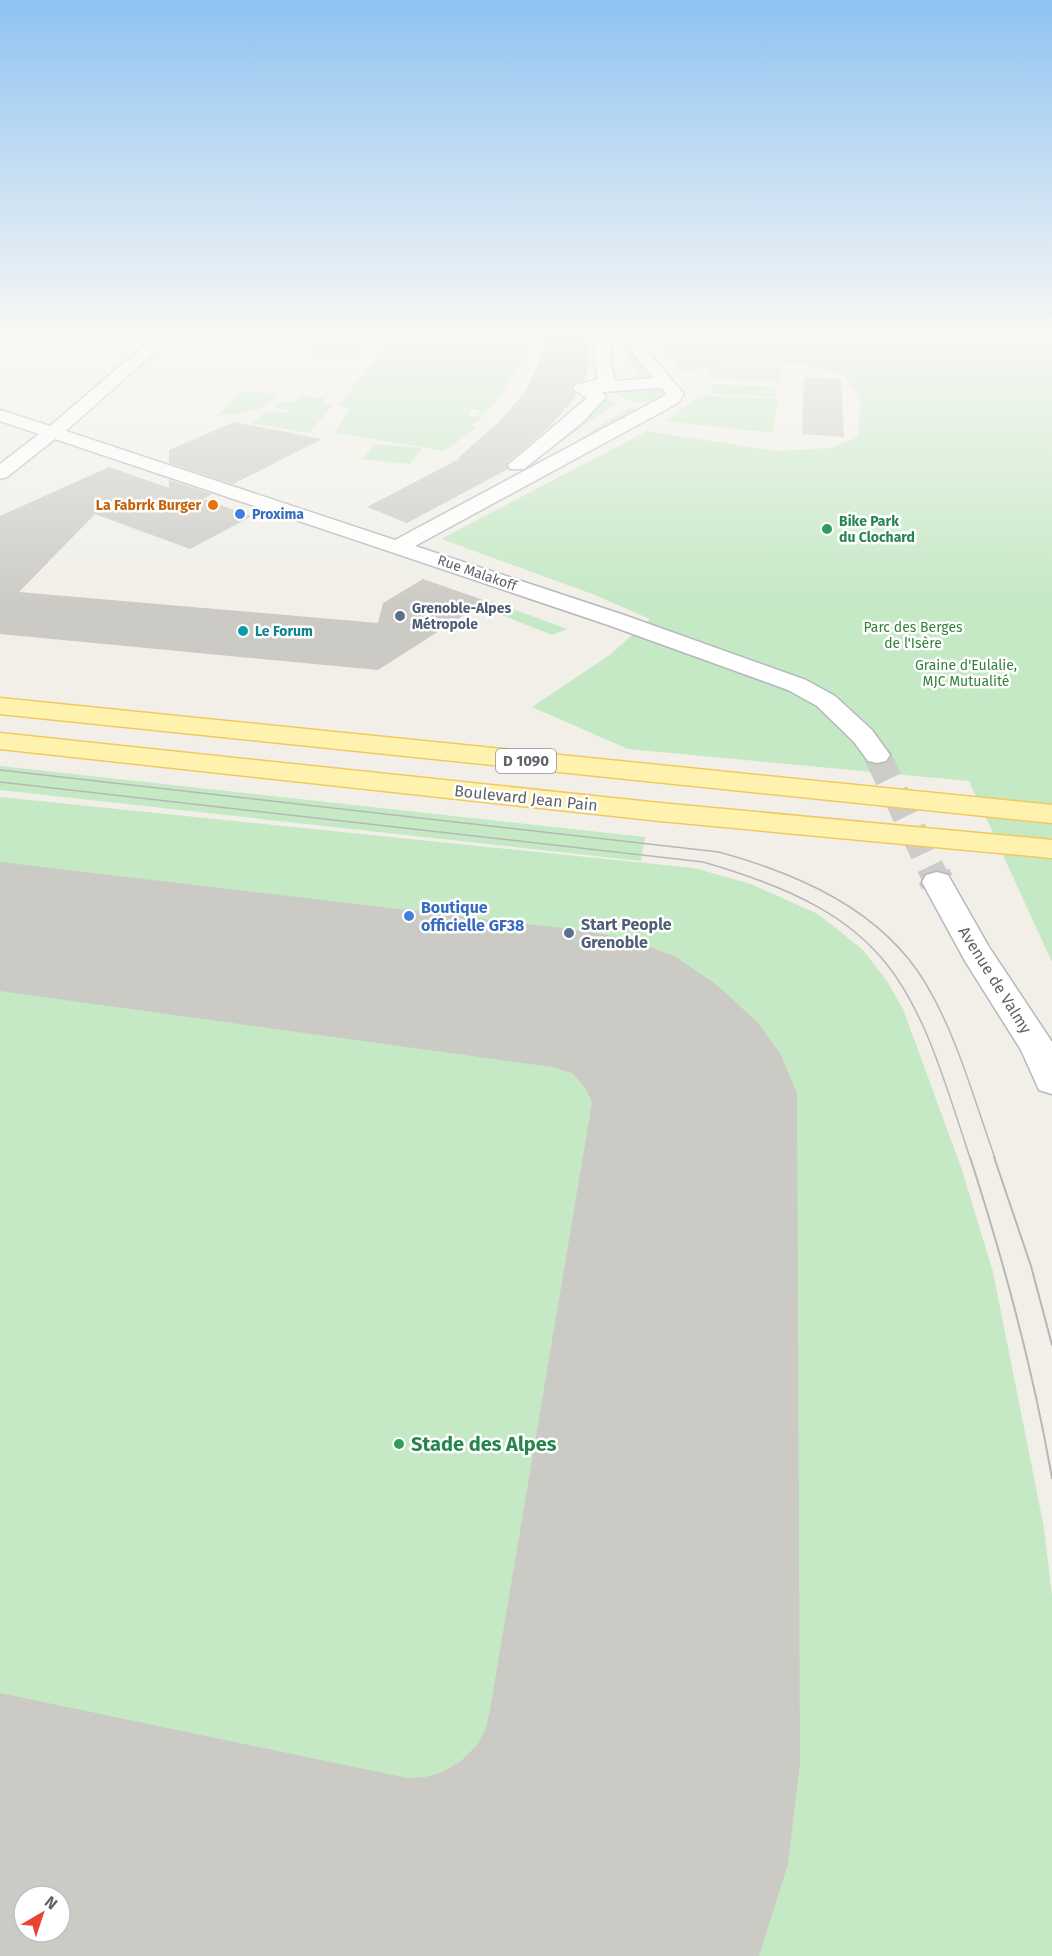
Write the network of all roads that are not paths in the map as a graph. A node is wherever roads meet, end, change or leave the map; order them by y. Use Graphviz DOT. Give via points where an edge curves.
graph roads {
  1 [pos="29,424"];
  2 [pos="62,424"];
  3 [pos="569,424"];
  4 [pos="595,424"];
  5 [pos="625,424"];
  6 [pos="53,432"];
  7 [pos="0,473"];
  8 [pos="488,493"];
  9 [pos="398,547"];
  10 [pos="0,706"];
  11 [pos="0,741"];
  12 [pos="877,755"];
  13 [pos="1052,814"];
  14 [pos="1052,849"];
  15 [pos="937,882"];
  16 [pos="1052,1080"];
  1 -- 6 [label="street, Rue Malakoff"];
  2 -- 6 [label="street"];
  3 -- 8 [label="street"];
  4 -- 8 [label="street"];
  5 -- 8 [label="street"];
  6 -- 7 [label="street"];
  6 -- 9 [label="street, Rue Malakoff"];
  8 -- 9 [label="street"];
  9 -- 12 [label="street, Rue Malakoff" via="797,685 826,701"];
  10 -- 13 [label="main road, D 1090"];
  11 -- 14 [label="main road, Boulevard Jean Pain / D 1090" via="660,812"];
  15 -- 16 [label="street, Avenue de Valmy" via="976,953 1037,1046"];
}
